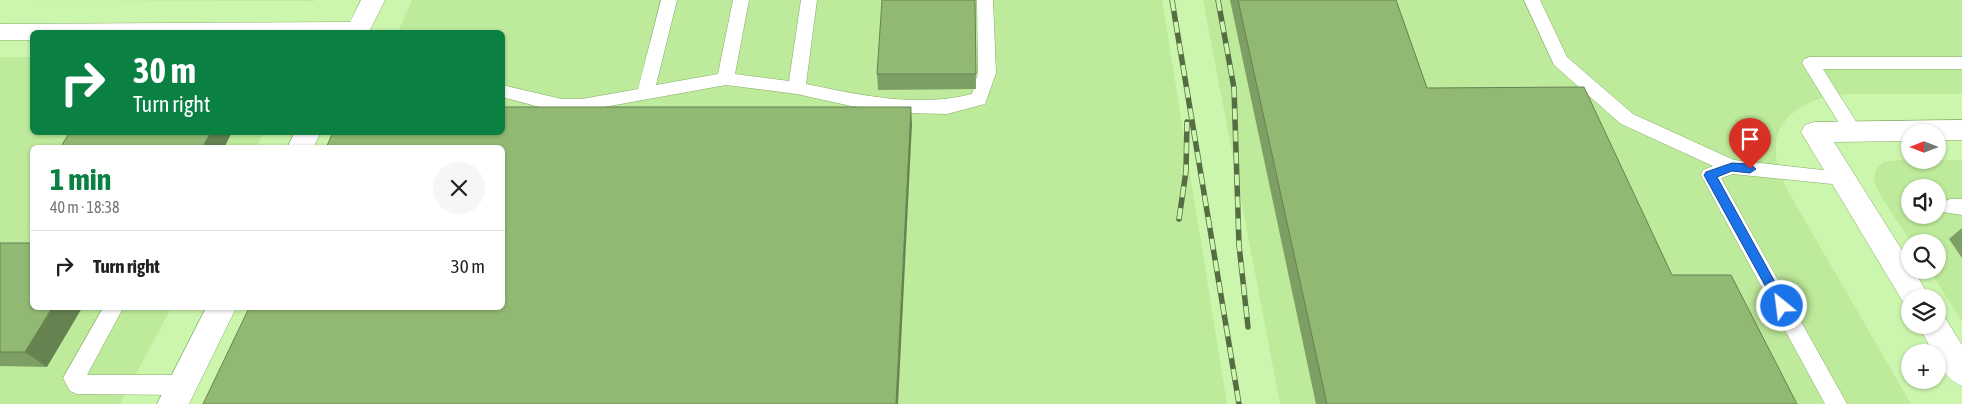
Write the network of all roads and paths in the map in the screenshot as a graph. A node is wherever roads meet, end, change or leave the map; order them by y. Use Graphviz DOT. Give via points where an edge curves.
graph roads {
  1 [pos="373,0"];
  2 [pos="669,0"];
  3 [pos="741,0"];
  4 [pos="809,0"];
  5 [pos="985,0"];
  6 [pos="1532,0"];
  7 [pos="358,30"];
  8 [pos="0,32"];
  9 [pos="30,32"];
  10 [pos="1962,63"];
  11 [pos="726,79"];
  12 [pos="797,88"];
  13 [pos="505,92"];
  14 [pos="645,94"];
  15 [pos="1962,130"];
  16 [pos="1853,131"];
  17 [pos="1732,167"];
  18 [pos="1842,178"];
  19 [pos="1910,289"];
  20 [pos="112,310"];
  21 [pos="220,310"];
  22 [pos="1939,334"];
  23 [pos="1962,372"];
  24 [pos="177,395"];
  25 [pos="1836,404"];
  1 -- 7 [label="street"];
  2 -- 14 [label="lane"];
  3 -- 11 [label="lane"];
  4 -- 12 [label="lane"];
  5 -- 12 [label="lane" via="987,73 979,99 947,107 908,106 851,100"];
  6 -- 17 [label="lane" via="1560,61 1627,118"];
  8 -- 9 [label="street"];
  10 -- 16 [label="lane" via="1810,63"];
  11 -- 12 [label="lane"];
  11 -- 14 [label="lane"];
  13 -- 14 [label="lane" via="562,106"];
  15 -- 16 [label="street"];
  16 -- 18 [label="street" via="1814,132"];
  17 -- 18 [label="lane"];
  17 -- 25 [label="lane" via="1710,175"];
  18 -- 19 [label="street"];
  20 -- 24 [label="lane" via="74,378 77,384"];
  21 -- 24 [label="street"];
  22 -- 23 [label="street"];
}
